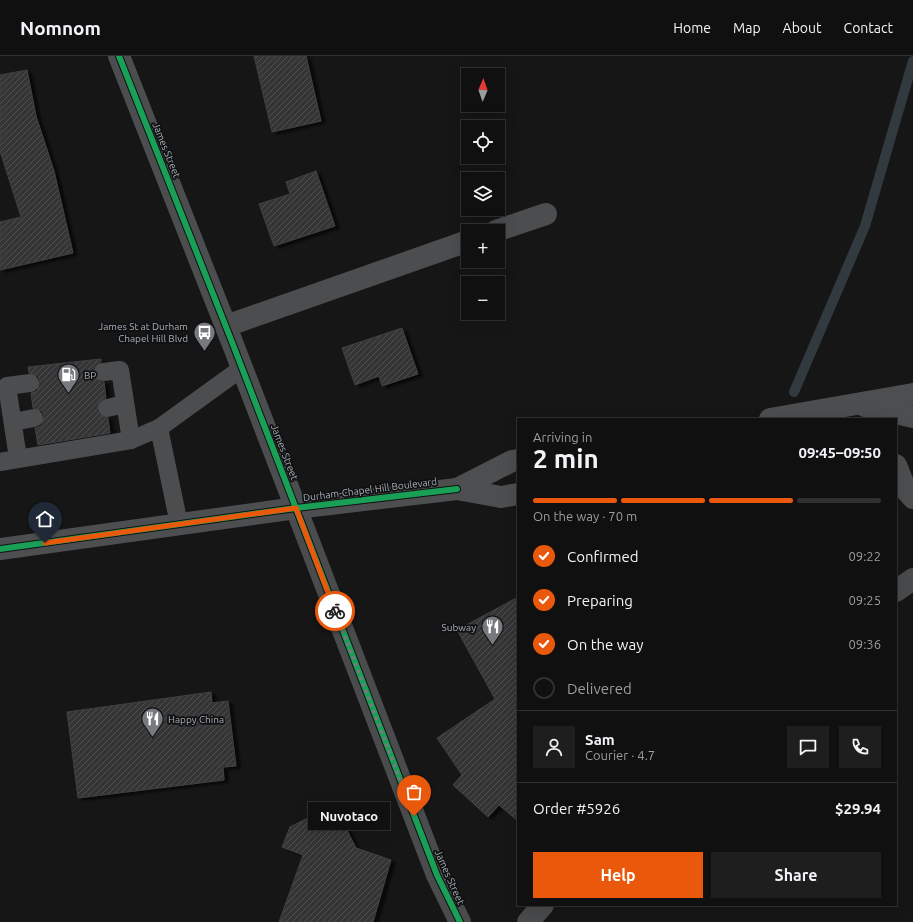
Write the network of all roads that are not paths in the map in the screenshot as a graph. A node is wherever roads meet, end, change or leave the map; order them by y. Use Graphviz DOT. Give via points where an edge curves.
graph roads {
  1 [pos="119,56"];
  2 [pos="546,214"];
  3 [pos="505,228"];
  4 [pos="461,243"];
  5 [pos="226,326"];
  6 [pos="242,368"];
  7 [pos="103,372"];
  8 [pos="30,383"];
  9 [pos="913,394"];
  10 [pos="125,404"];
  11 [pos="857,404"];
  12 [pos="107,408"];
  13 [pos="913,417"];
  14 [pos="34,418"];
  15 [pos="776,418"];
  16 [pos="13,422"];
  17 [pos="159,428"];
  18 [pos="131,440"];
  19 [pos="18,458"];
  20 [pos="517,460"];
  21 [pos="0,462"];
  22 [pos="913,464"];
  23 [pos="897,465"];
  24 [pos="897,468"];
  25 [pos="457,489"];
  26 [pos="517,494"];
  27 [pos="913,498"];
  28 [pos="296,508"];
  29 [pos="179,524"];
  30 [pos="0,549"];
  31 [pos="913,579"];
  32 [pos="897,591"];
  33 [pos="542,906"];
  34 [pos="460,922"];
  35 [pos="528,922"];
  1 -- 5 [label="street, James Street"];
  2 -- 3 [label="street"];
  4 -- 5 [label="street"];
  5 -- 6 [label="street, James Street"];
  6 -- 17 [label="lane"];
  6 -- 28 [label="street, James Street"];
  7 -- 10 [label="lane" via="120,370"];
  8 -- 16 [label="lane" via="7,386"];
  9 -- 11 [label="main road"];
  10 -- 12 [label="lane"];
  10 -- 18 [label="lane"];
  11 -- 13 [label="main road"];
  11 -- 15 [label="main road"];
  14 -- 16 [label="lane"];
  16 -- 19 [label="lane"];
  17 -- 18 [label="lane"];
  17 -- 29 [label="lane"];
  18 -- 19 [label="lane"];
  19 -- 21 [label="lane"];
  20 -- 25 [label="main road"];
  22 -- 23 [label="main road"];
  24 -- 27 [label="main road" via="906,490"];
  25 -- 26 [label="main road, Durham-Chapel Hill Boulevard" via="501,497"];
  25 -- 28 [label="main road, Durham-Chapel Hill Boulevard"];
  28 -- 29 [label="main road, Durham-Chapel Hill Boulevard"];
  28 -- 34 [label="street, James Street" via="437,875"];
  29 -- 30 [label="main road, Durham-Chapel Hill Boulevard"];
  31 -- 32 [label="street"];
  33 -- 35 [label="street"];
}
